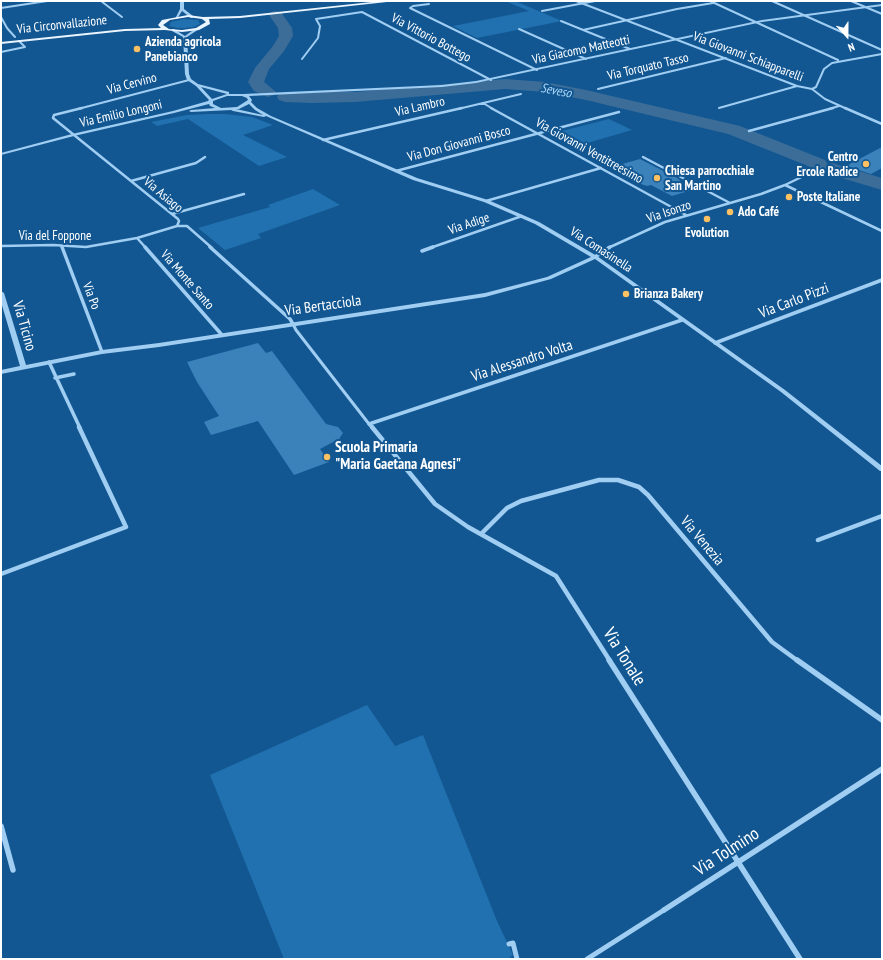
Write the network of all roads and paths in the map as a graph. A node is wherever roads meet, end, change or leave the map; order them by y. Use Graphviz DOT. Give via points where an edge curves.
graph roads {
  1 [pos="47,1"];
  2 [pos="101,1"];
  3 [pos="182,1"];
  4 [pos="394,1"];
  5 [pos="576,1"];
  6 [pos="595,1"];
  7 [pos="710,1"];
  8 [pos="772,1"];
  9 [pos="851,1"];
  10 [pos="389,2"];
  11 [pos="583,3"];
  12 [pos="714,3"];
  13 [pos="429,4"];
  14 [pos="882,5"];
  15 [pos="865,7"];
  16 [pos="1,8"];
  17 [pos="182,9"];
  18 [pos="542,11"];
  19 [pos="882,14"];
  20 [pos="804,15"];
  21 [pos="1,17"];
  22 [pos="122,17"];
  23 [pos="192,17"];
  24 [pos="240,17"];
  25 [pos="176,18"];
  26 [pos="203,18"];
  27 [pos="628,20"];
  28 [pos="164,21"];
  29 [pos="561,21"];
  30 [pos="755,22"];
  31 [pos="205,26"];
  32 [pos="164,29"];
  33 [pos="197,29"];
  34 [pos="125,30"];
  35 [pos="173,30"];
  36 [pos="519,30"];
  37 [pos="583,30"];
  38 [pos="15,37"];
  39 [pos="185,37"];
  40 [pos="678,39"];
  41 [pos="19,41"];
  42 [pos="1,43"];
  43 [pos="630,50"];
  44 [pos="882,50"];
  45 [pos="1,52"];
  46 [pos="882,54"];
  47 [pos="726,58"];
  48 [pos="302,59"];
  49 [pos="586,59"];
  50 [pos="839,60"];
  51 [pos="537,70"];
  52 [pos="189,80"];
  53 [pos="491,80"];
  54 [pos="197,85"];
  55 [pos="798,86"];
  56 [pos="598,89"];
  57 [pos="812,89"];
  58 [pos="232,94"];
  59 [pos="282,94"];
  60 [pos="521,94"];
  61 [pos="243,95"];
  62 [pos="210,101"];
  63 [pos="250,101"];
  64 [pos="483,104"];
  65 [pos="840,106"];
  66 [pos="79,108"];
  67 [pos="719,108"];
  68 [pos="220,109"];
  69 [pos="227,109"];
  70 [pos="174,112"];
  71 [pos="619,112"];
  72 [pos="270,117"];
  73 [pos="882,124"];
  74 [pos="749,131"];
  75 [pos="537,134"];
  76 [pos="73,135"];
  77 [pos="324,140"];
  78 [pos="1,154"];
  79 [pos="205,157"];
  80 [pos="643,157"];
  81 [pos="601,168"];
  82 [pos="820,168"];
  83 [pos="396,171"];
  84 [pos="131,181"];
  85 [pos="785,185"];
  86 [pos="244,194"];
  87 [pos="486,201"];
  88 [pos="730,203"];
  89 [pos="172,214"];
  90 [pos="686,215"];
  91 [pos="522,216"];
  92 [pos="177,226"];
  93 [pos="882,231"];
  94 [pos="137,238"];
  95 [pos="1,246"];
  96 [pos="62,247"];
  97 [pos="422,251"];
  98 [pos="595,257"];
  99 [pos="882,280"];
  100 [pos="1,292"];
  101 [pos="682,320"];
  102 [pos="293,324"];
  103 [pos="222,335"];
  104 [pos="715,343"];
  105 [pos="102,352"];
  106 [pos="49,362"];
  107 [pos="23,368"];
  108 [pos="1,372"];
  109 [pos="74,374"];
  110 [pos="55,378"];
  111 [pos="369,424"];
  112 [pos="882,469"];
  113 [pos="882,516"];
  114 [pos="481,534"];
  115 [pos="818,540"];
  116 [pos="1,574"];
  117 [pos="882,720"];
  118 [pos="882,769"];
  119 [pos="1,826"];
  120 [pos="738,862"];
  121 [pos="13,870"];
  122 [pos="664,910"];
  123 [pos="509,944"];
  124 [pos="517,959"];
  125 [pos="587,959"];
  126 [pos="800,959"];
  1 -- 16 [label="street"];
  2 -- 22 [label="street"];
  3 -- 17 [label="street"];
  4 -- 10 [label="main road"];
  5 -- 11 [label="street, Via Giovanni Schiapparelli"];
  6 -- 11 [label="street"];
  7 -- 12 [label="street"];
  8 -- 20 [label="street"];
  9 -- 15 [label="street"];
  10 -- 24 [label="main road"];
  11 -- 18 [label="street"];
  11 -- 27 [label="street, Via Giovanni Schiapparelli"];
  12 -- 27 [label="street"];
  12 -- 30 [label="street"];
  13 -- 51 [label="street" via="410,8"];
  14 -- 15 [label="street, Via Giacomo Matteotti"];
  15 -- 19 [label="street"];
  15 -- 20 [label="street, Via Giacomo Matteotti"];
  17 -- 23 [label="street"];
  17 -- 25 [label="street"];
  20 -- 30 [label="street, Via Giacomo Matteotti"];
  20 -- 44 [label="street"];
  21 -- 38 [label="street"];
  23 -- 25 [label="main road, Via Circonvallazione"];
  23 -- 26 [label="main road, Via Circonvallazione"];
  24 -- 26 [label="main road, Via Circonvallazione"];
  24 -- 31 [label="main road, Via Circonvallazione"];
  25 -- 28 [label="main road, Via Circonvallazione"];
  26 -- 31 [label="main road" via="208,22"];
  27 -- 37 [label="street"];
  27 -- 40 [label="street, Via Giovanni Schiapparelli"];
  28 -- 32 [label="main road" via="160,25"];
  28 -- 34 [label="main road, Via Circonvallazione"];
  29 -- 37 [label="street"];
  30 -- 40 [label="street, Via Giacomo Matteotti"];
  30 -- 50 [label="street"];
  31 -- 33 [label="main road, Via Circonvallazione"];
  32 -- 34 [label="main road, Via Circonvallazione"];
  32 -- 35 [label="main road, Via Circonvallazione"];
  33 -- 35 [label="main road, Via Circonvallazione"];
  33 -- 39 [label="street"];
  34 -- 41 [label="main road, Via Circonvallazione"];
  35 -- 39 [label="street"];
  36 -- 49 [label="street"];
  37 -- 43 [label="street"];
  39 -- 52 [label="street"];
  40 -- 43 [label="street, Via Giacomo Matteotti"];
  40 -- 47 [label="street, Via Giovanni Schiapparelli"];
  41 -- 42 [label="main road, Via Circonvallazione"];
  41 -- 45 [label="street" via="25,47"];
  43 -- 49 [label="street, Via Giacomo Matteotti"];
  46 -- 50 [label="street"];
  47 -- 55 [label="street, Via Giovanni Schiapparelli"];
  47 -- 56 [label="street, Via Torquato Tasso"];
  48 -- 53 [label="street, Via Vittorio Bottego" via="318,38 320,26 316,19 362,12"];
  49 -- 51 [label="street, Via Giacomo Matteotti"];
  50 -- 57 [label="street" via="824,69 816,87"];
  51 -- 53 [label="street, Via Giacomo Matteotti"];
  52 -- 54 [label="street"];
  52 -- 66 [label="street, Via Cervino"];
  53 -- 59 [label="street, Via Giacomo Matteotti" via="442,86"];
  54 -- 58 [label="street"];
  54 -- 62 [label="street"];
  55 -- 57 [label="street, Via Giovanni Schiapparelli"];
  55 -- 67 [label="street"];
  57 -- 65 [label="street"];
  58 -- 61 [label="street, Via Giacomo Matteotti"];
  58 -- 62 [label="street, Via Emilio Longoni"];
  59 -- 61 [label="street, Via Giacomo Matteotti"];
  59 -- 63 [label="street, Via Giacomo Matteotti"];
  60 -- 64 [label="street, Via Lambro"];
  61 -- 63 [label="street, Via Comasinella"];
  62 -- 68 [label="street" via="211,105"];
  62 -- 70 [label="street, Via Emilio Longoni"];
  63 -- 69 [label="street, Via Giacomo Matteotti" via="242,106"];
  63 -- 72 [label="street, Via Comasinella" via="256,109"];
  64 -- 75 [label="street, Via Giovanni Ventitreesimo"];
  64 -- 77 [label="street, Via Lambro"];
  65 -- 73 [label="street"];
  65 -- 74 [label="street"];
  66 -- 76 [label="street, Via Asiago" via="54,115 53,118"];
  68 -- 69 [label="street, Via Emilio Longoni"];
  68 -- 70 [label="street, Via Emilio Longoni"];
  69 -- 72 [label="street, Via Comasinella"];
  70 -- 76 [label="street, Via Emilio Longoni"];
  71 -- 75 [label="street, Via Don Giovanni Bosco"];
  72 -- 77 [label="street, Via Comasinella"];
  75 -- 81 [label="street, Via Giovanni Ventitreesimo"];
  75 -- 83 [label="street, Via Don Giovanni Bosco"];
  76 -- 78 [label="street"];
  76 -- 84 [label="street, Via Asiago"];
  77 -- 83 [label="street, Via Comasinella"];
  79 -- 84 [label="street" via="196,163"];
  80 -- 88 [label="street"];
  81 -- 87 [label="street"];
  81 -- 90 [label="street, Via Giovanni Ventitreesimo"];
  82 -- 85 [label="street, Via Isonzo"];
  83 -- 87 [label="street, Via Comasinella"];
  84 -- 89 [label="street, Via Asiago"];
  85 -- 88 [label="street, Via Isonzo"];
  85 -- 93 [label="street"];
  86 -- 89 [label="street"];
  87 -- 91 [label="street, Via Comasinella"];
  88 -- 90 [label="street, Via Isonzo"];
  89 -- 92 [label="street, Via Asiago" via="180,221"];
  90 -- 98 [label="street, Via Isonzo" via="648,229"];
  91 -- 97 [label="street, Via Adige"];
  91 -- 98 [label="street, Via Comasinella"];
  92 -- 94 [label="street, Via del Foppone"];
  92 -- 102 [label="street, Via Asiago" via="187,226 192,230"];
  94 -- 96 [label="street, Via del Foppone" via="102,246"];
  94 -- 103 [label="street, Via Monte Santo"];
  95 -- 96 [label="street, Via del Foppone"];
  96 -- 105 [label="street, Via Po"];
  98 -- 101 [label="street, Via Comasinella"];
  98 -- 102 [label="street, Via Bertacciola" via="549,278 485,295"];
  99 -- 104 [label="street, Via Carlo Pizzi"];
  100 -- 107 [label="street, Via Ticino"];
  101 -- 104 [label="street, Via Comasinella"];
  101 -- 111 [label="street, Via Alessandro Volta"];
  102 -- 103 [label="street, Via Bertacciola"];
  102 -- 111 [label="street"];
  103 -- 105 [label="street, Via Bertacciola"];
  104 -- 112 [label="street, Via Comasinella" via="794,399"];
  105 -- 106 [label="street, Via Bertacciola"];
  106 -- 107 [label="street, Via Bertacciola"];
  106 -- 110 [label="street"];
  107 -- 108 [label="street, Via Bertacciola"];
  109 -- 110 [label="street"];
  110 -- 116 [label="street" via="126,527"];
  111 -- 114 [label="street, Via Tonale" via="435,504"];
  113 -- 115 [label="street"];
  114 -- 117 [label="street, Via Venezia" via="507,508 521,501 598,480 618,480 639,487 772,642"];
  114 -- 120 [label="street, Via Tonale" via="556,576"];
  118 -- 120 [label="street, Via Tolmino"];
  119 -- 121 [label="street"];
  120 -- 122 [label="street, Via Tolmino"];
  120 -- 126 [label="street, Via Tonale"];
  122 -- 125 [label="street, Via Tolmino"];
  123 -- 124 [label="street" via="513,943"];
}
